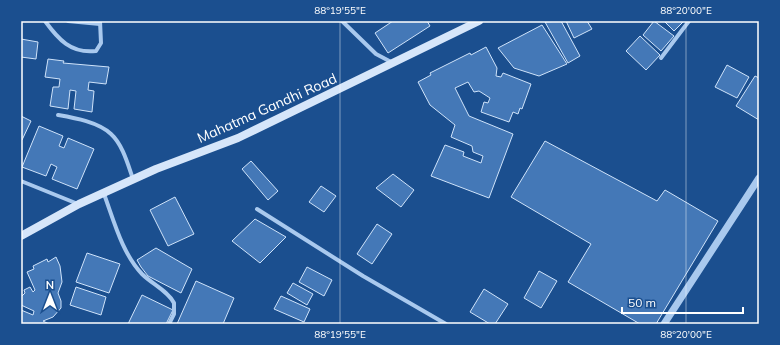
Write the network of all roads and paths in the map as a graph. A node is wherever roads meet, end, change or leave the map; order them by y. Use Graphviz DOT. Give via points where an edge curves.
graph roads {
  1 [pos="45,21"];
  2 [pos="68,21"];
  3 [pos="342,21"];
  4 [pos="479,21"];
  5 [pos="689,21"];
  6 [pos="100,23"];
  7 [pos="661,58"];
  8 [pos="394,63"];
  9 [pos="58,115"];
  10 [pos="759,178"];
  11 [pos="134,180"];
  12 [pos="21,181"];
  13 [pos="104,194"];
  14 [pos="79,204"];
  15 [pos="257,209"];
  16 [pos="21,236"];
  17 [pos="169,324"];
  18 [pos="446,324"];
  19 [pos="664,324"];
  1 -- 6 [label="street" via="57,38 69,47 88,52 96,51 101,43"];
  2 -- 6 [label="street"];
  3 -- 8 [label="street" via="376,54"];
  4 -- 8 [label="main road, Mahatma Gandhi Road"];
  5 -- 7 [label="street"];
  8 -- 11 [label="main road, Mahatma Gandhi Road" via="238,138"];
  9 -- 11 [label="street" via="90,123 112,135"];
  10 -- 19 [label="street"];
  11 -- 13 [label="main road, Mahatma Gandhi Road"];
  12 -- 14 [label="street"];
  13 -- 14 [label="main road, Mahatma Gandhi Road"];
  13 -- 17 [label="street" via="133,261 142,274 174,303 174,314"];
  14 -- 16 [label="main road, Mahatma Gandhi Road"];
  15 -- 18 [label="street" via="363,276"];
}
